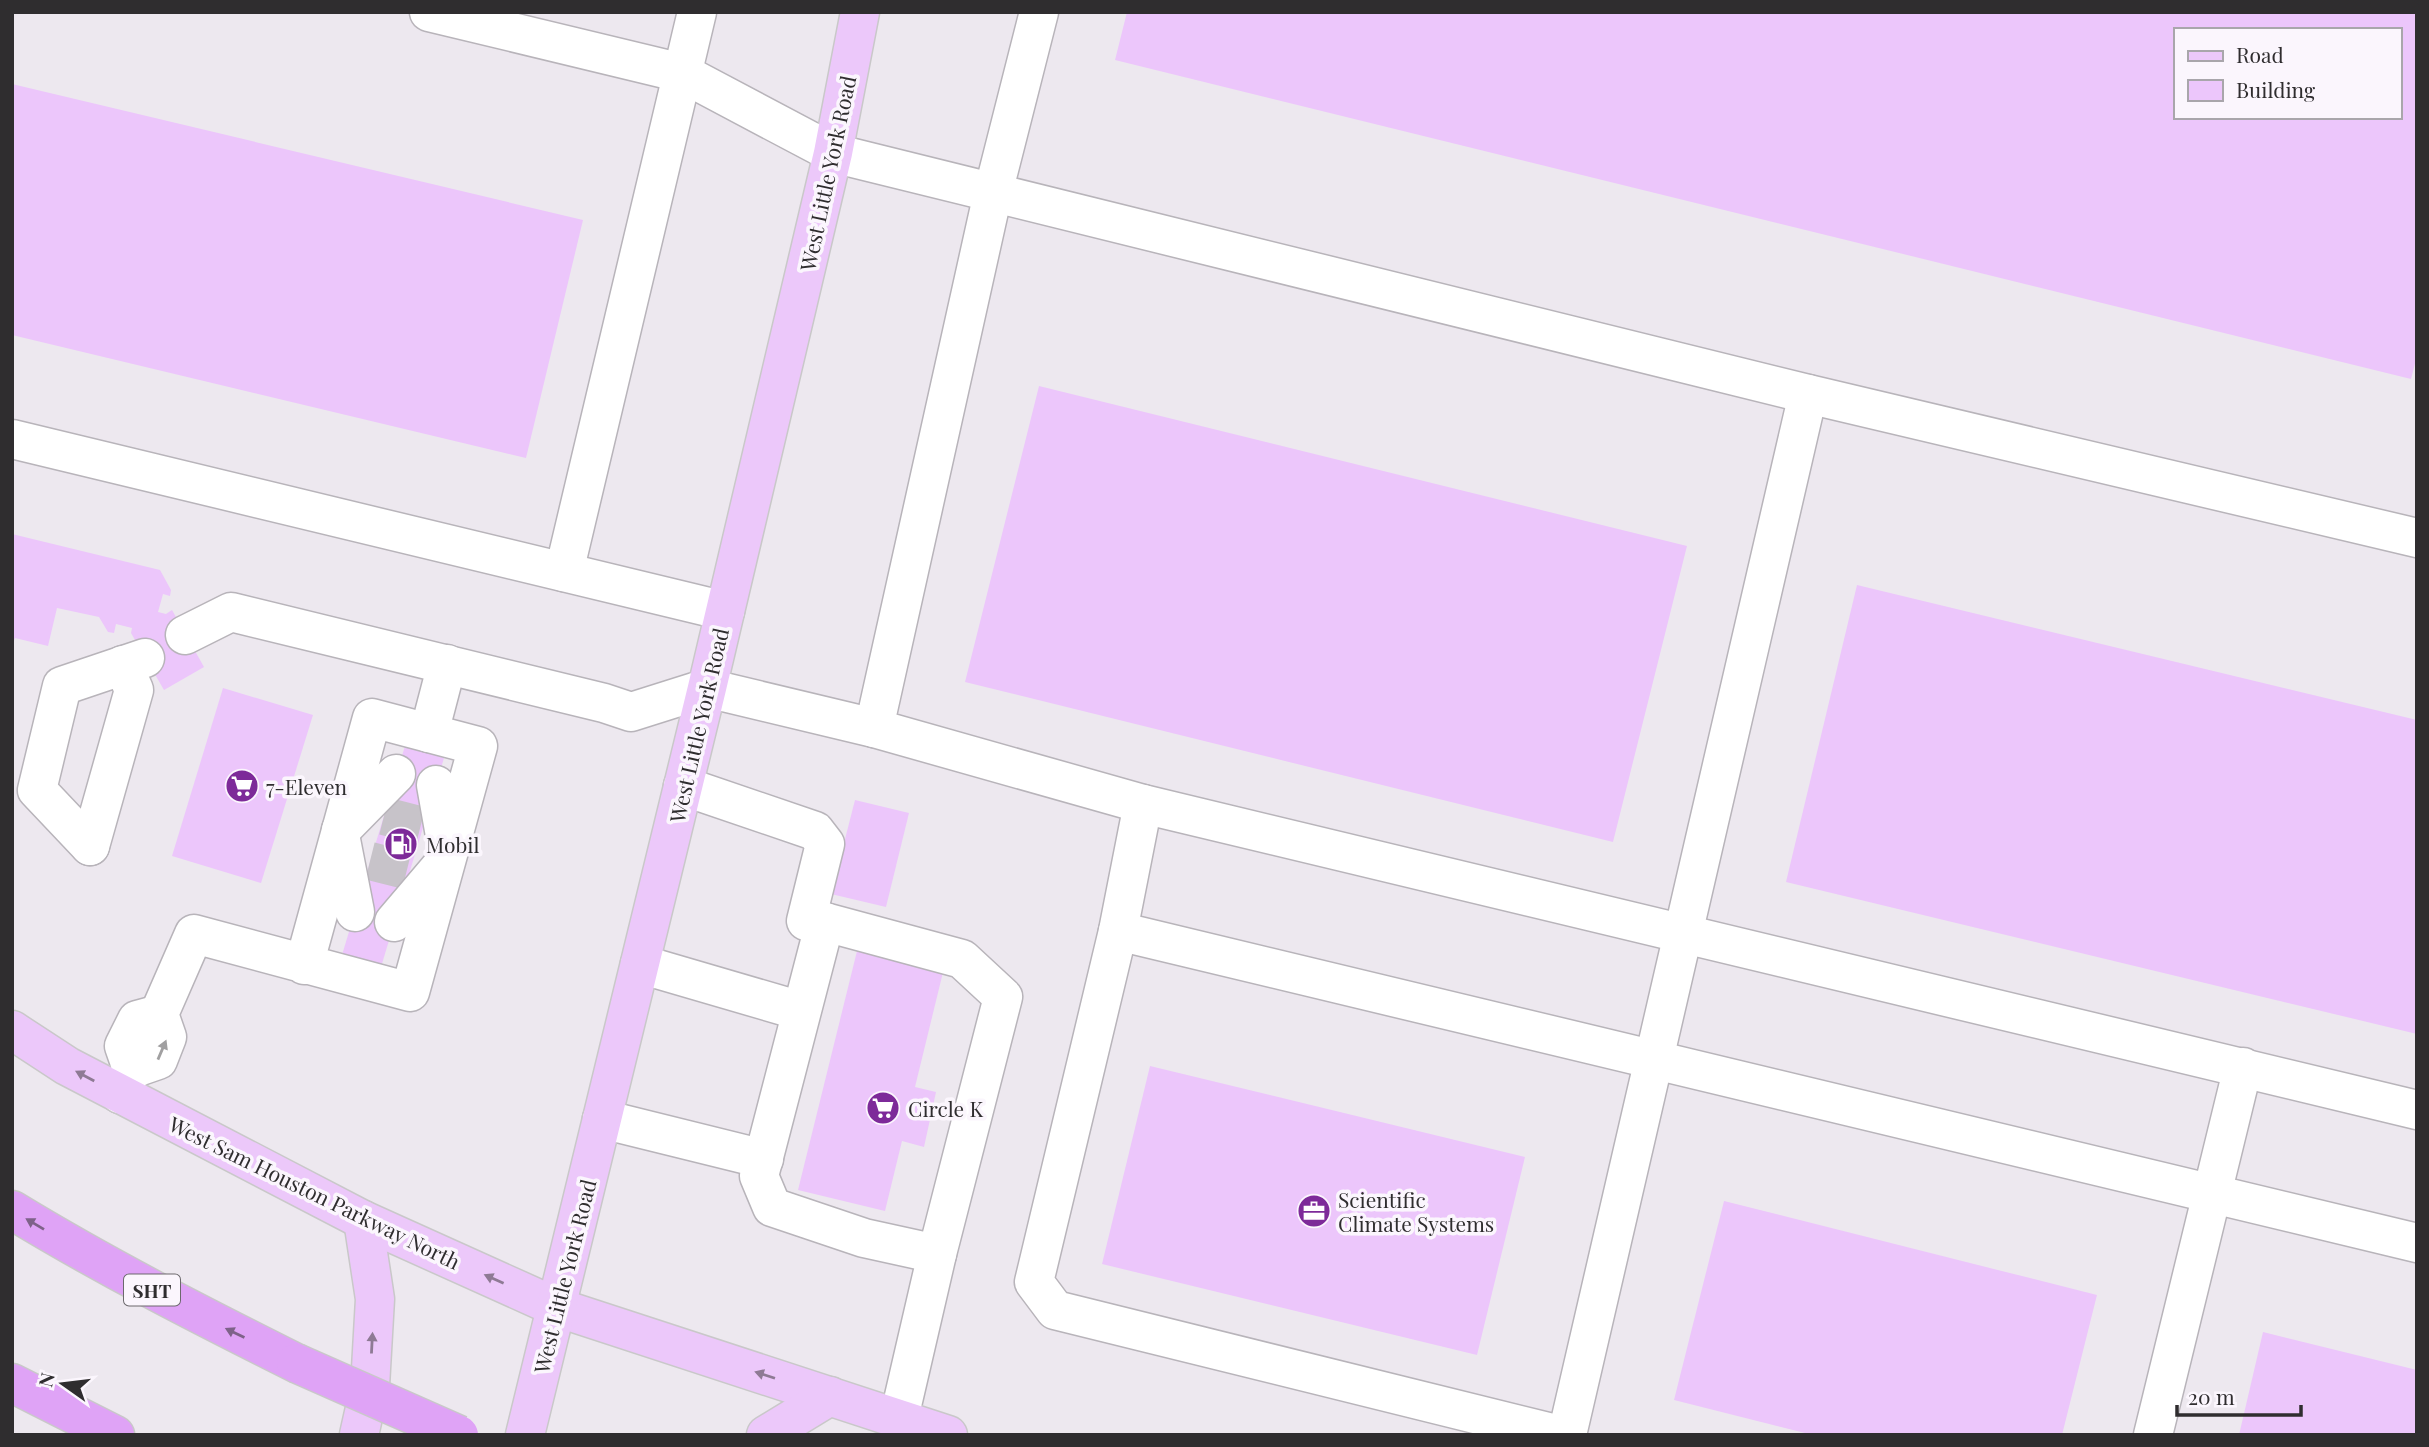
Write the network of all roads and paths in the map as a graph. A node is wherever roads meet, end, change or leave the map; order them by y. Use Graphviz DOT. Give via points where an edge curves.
graph roads {
  1 [pos="429,12"];
  2 [pos="696,12"];
  3 [pos="860,12"];
  4 [pos="1039,12"];
  5 [pos="682,73"];
  6 [pos="833,153"];
  7 [pos="993,193"];
  8 [pos="1808,394"];
  9 [pos="12,439"];
  10 [pos="2417,538"];
  11 [pos="564,572"];
  12 [pos="725,611"];
  13 [pos="185,635"];
  14 [pos="447,664"];
  15 [pos="707,688"];
  16 [pos="874,728"];
  17 [pos="429,733"];
  18 [pos="396,774"];
  19 [pos="436,785"];
  20 [pos="683,786"];
  21 [pos="1143,804"];
  22 [pos="384,816"];
  23 [pos="423,826"];
  24 [pos="339,831"];
  25 [pos="449,856"];
  26 [pos="370,861"];
  27 [pos="410,871"];
  28 [pos="355,912"];
  29 [pos="394,922"];
  30 [pos="825,922"];
  31 [pos="1118,931"];
  32 [pos="1683,934"];
  33 [pos="640,964"];
  34 [pos="304,965"];
  35 [pos="801,1011"];
  36 [pos="12,1030"];
  37 [pos="1654,1059"];
  38 [pos="2243,1067"];
  39 [pos="126,1081"];
  40 [pos="2417,1110"];
  41 [pos="602,1119"];
  42 [pos="764,1159"];
  43 [pos="2212,1194"];
  44 [pos="12,1210"];
  45 [pos="363,1220"];
  46 [pos="2417,1244"];
  47 [pos="937,1254"];
  48 [pos="556,1307"];
  49 [pos="12,1383"];
  50 [pos="830,1396"];
  51 [pos="899,1418"];
  52 [pos="115,1435"];
  53 [pos="359,1435"];
  54 [pos="459,1435"];
  55 [pos="525,1435"];
  56 [pos="766,1435"];
  57 [pos="948,1435"];
  58 [pos="1560,1435"];
  59 [pos="1567,1435"];
  60 [pos="2153,1435"];
  1 -- 5 [label="lane"];
  2 -- 5 [label="lane"];
  3 -- 6 [label="main road, West Little York Road"];
  4 -- 7 [label="lane"];
  5 -- 6 [label="lane"];
  5 -- 11 [label="lane"];
  6 -- 7 [label="lane"];
  6 -- 12 [label="main road, West Little York Road"];
  7 -- 8 [label="lane"];
  7 -- 16 [label="lane"];
  8 -- 10 [label="lane"];
  8 -- 32 [label="lane"];
  9 -- 11 [label="lane"];
  11 -- 12 [label="lane"];
  12 -- 15 [label="main road, West Little York Road"];
  13 -- 14 [label="lane" via="230,612"];
  14 -- 15 [label="lane" via="631,712"];
  14 -- 17 [label="lane"];
  15 -- 16 [label="lane"];
  15 -- 20 [label="main road, West Little York Road"];
  16 -- 21 [label="lane"];
  17 -- 24 [label="lane" via="372,718"];
  17 -- 25 [label="lane" via="478,746"];
  18 -- 24 [label="lane"];
  19 -- 25 [label="lane"];
  20 -- 30 [label="lane" via="815,831 825,845 806,920"];
  20 -- 33 [label="main road, West Little York Road"];
  21 -- 31 [label="lane"];
  21 -- 32 [label="lane"];
  22 -- 24 [label="lane"];
  23 -- 25 [label="lane"];
  24 -- 26 [label="lane"];
  24 -- 28 [label="lane"];
  24 -- 34 [label="lane"];
  25 -- 27 [label="lane"];
  25 -- 29 [label="lane"];
  25 -- 34 [label="lane" via="410,992"];
  30 -- 35 [label="lane"];
  30 -- 47 [label="lane" via="962,959 1003,997"];
  31 -- 37 [label="lane"];
  31 -- 58 [label="lane" via="1034,1282 1055,1310"];
  32 -- 37 [label="lane"];
  32 -- 38 [label="lane"];
  33 -- 35 [label="lane"];
  33 -- 41 [label="main road, West Little York Road"];
  34 -- 39 [label="lane" via="194,934 159,1014 167,1037 158,1060"];
  35 -- 42 [label="lane"];
  39 -- 36 [label="main road, West Sam Houston Parkway North, one-way" via="67,1066"];
  37 -- 43 [label="lane"];
  37 -- 59 [label="lane"];
  38 -- 40 [label="lane"];
  38 -- 43 [label="lane"];
  39 -- 45 [label="main road, West Sam Houston Parkway North"];
  41 -- 42 [label="lane"];
  41 -- 48 [label="main road, West Little York Road"];
  42 -- 47 [label="lane" via="759,1176 772,1207 864,1238"];
  43 -- 46 [label="lane"];
  43 -- 60 [label="lane"];
  54 -- 44 [label="highway, SHT, one-way, bridge" via="209,1320"];
  48 -- 45 [label="main road, West Sam Houston Parkway North, one-way"];
  53 -- 45 [label="main road, one-way" via="370,1386 375,1299"];
  47 -- 51 [label="lane"];
  50 -- 48 [label="main road, West Sam Houston Parkway North, one-way"];
  48 -- 55 [label="main road, West Little York Road"];
  49 -- 52 [label="highway"];
  50 -- 51 [label="main road, West Sam Houston Parkway North"];
  50 -- 56 [label="main road"];
  51 -- 57 [label="main road, West Sam Houston Parkway North"];
}
